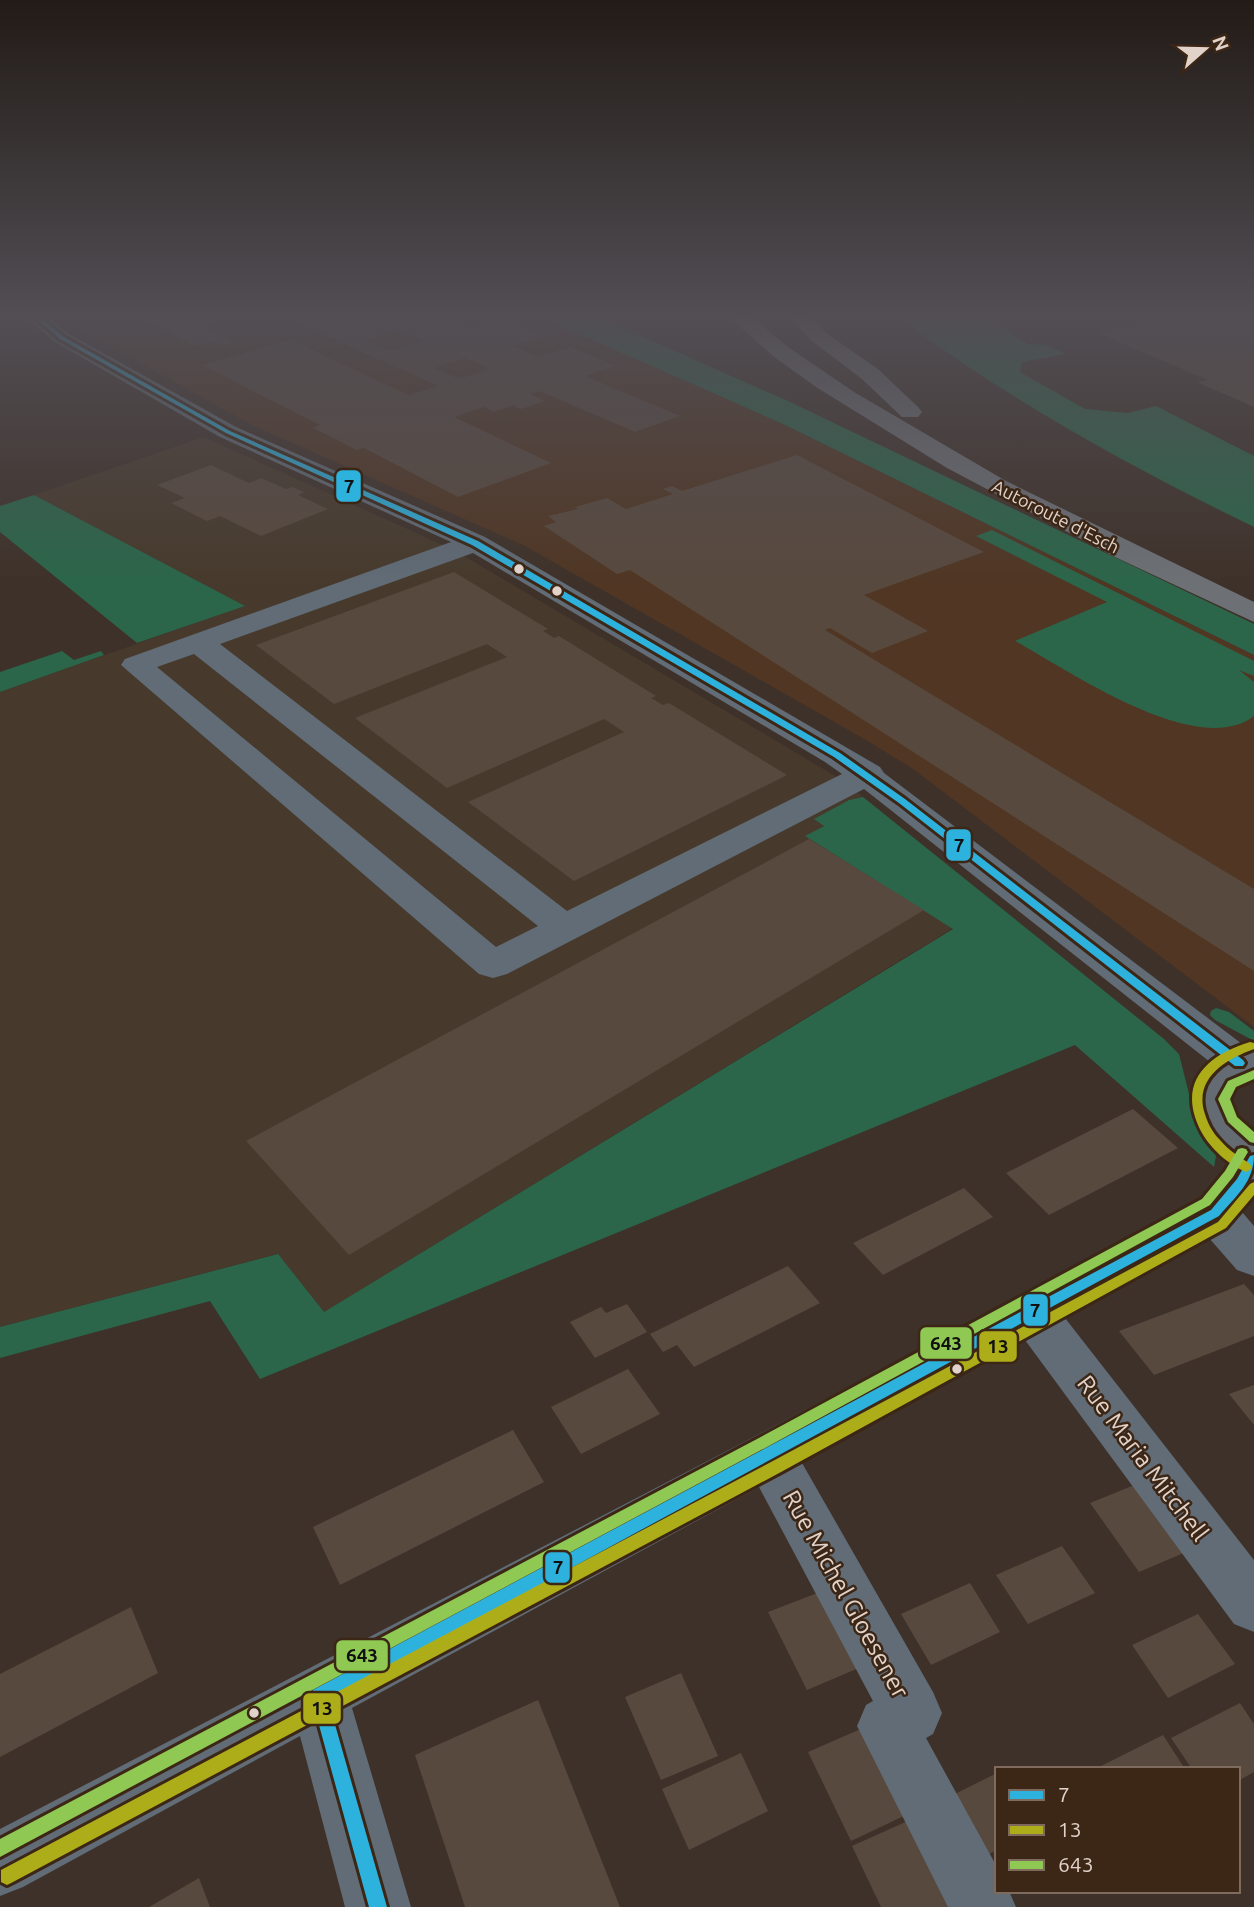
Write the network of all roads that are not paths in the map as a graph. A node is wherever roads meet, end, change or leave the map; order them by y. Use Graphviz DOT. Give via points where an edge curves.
graph roads {
  1 [pos="184,407"];
  2 [pos="860,407"];
  3 [pos="902,407"];
  4 [pos="905,407"];
  5 [pos="910,412"];
  6 [pos="475,543"];
  7 [pos="1254,589"];
  8 [pos="1254,613"];
  9 [pos="198,642"];
  10 [pos="868,774"];
  11 [pos="564,928"];
  12 [pos="1246,1062"];
  13 [pos="1254,1157"];
  14 [pos="1215,1213"];
  15 [pos="1254,1257"];
  16 [pos="1032,1312"];
  17 [pos="769,1455"];
  18 [pos="1254,1605"];
  19 [pos="319,1696"];
  20 [pos="0,1864"];
  21 [pos="378,1907"];
  22 [pos="983,1907"];
  1 -- 6 [label="street" via="228,432"];
  2 -- 8 [label="highway, Autoroute d'Esch" via="1010,494"];
  3 -- 5 [label="highway"];
  4 -- 5 [label="highway"];
  5 -- 7 [label="highway, Autoroute d'Esch" via="1071,501"];
  6 -- 9 [label="street"];
  6 -- 10 [label="street"];
  9 -- 11 [label="street"];
  9 -- 11 [label="street" via="136,665 493,965"];
  10 -- 11 [label="street"];
  10 -- 12 [label="street"];
  12 -- 13 [label="main road" via="1221,1073 1211,1087 1210,1104 1217,1123"];
  13 -- 14 [label="street" via="1241,1182"];
  14 -- 15 [label="street"];
  14 -- 16 [label="street"];
  16 -- 17 [label="street"];
  16 -- 18 [label="street, Rue Maria Mitchell"];
  17 -- 19 [label="street"];
  17 -- 22 [label="street, Rue Michel Gloesener" via="912,1713 887,1726"];
  19 -- 20 [label="street"];
  19 -- 21 [label="street"];
}
